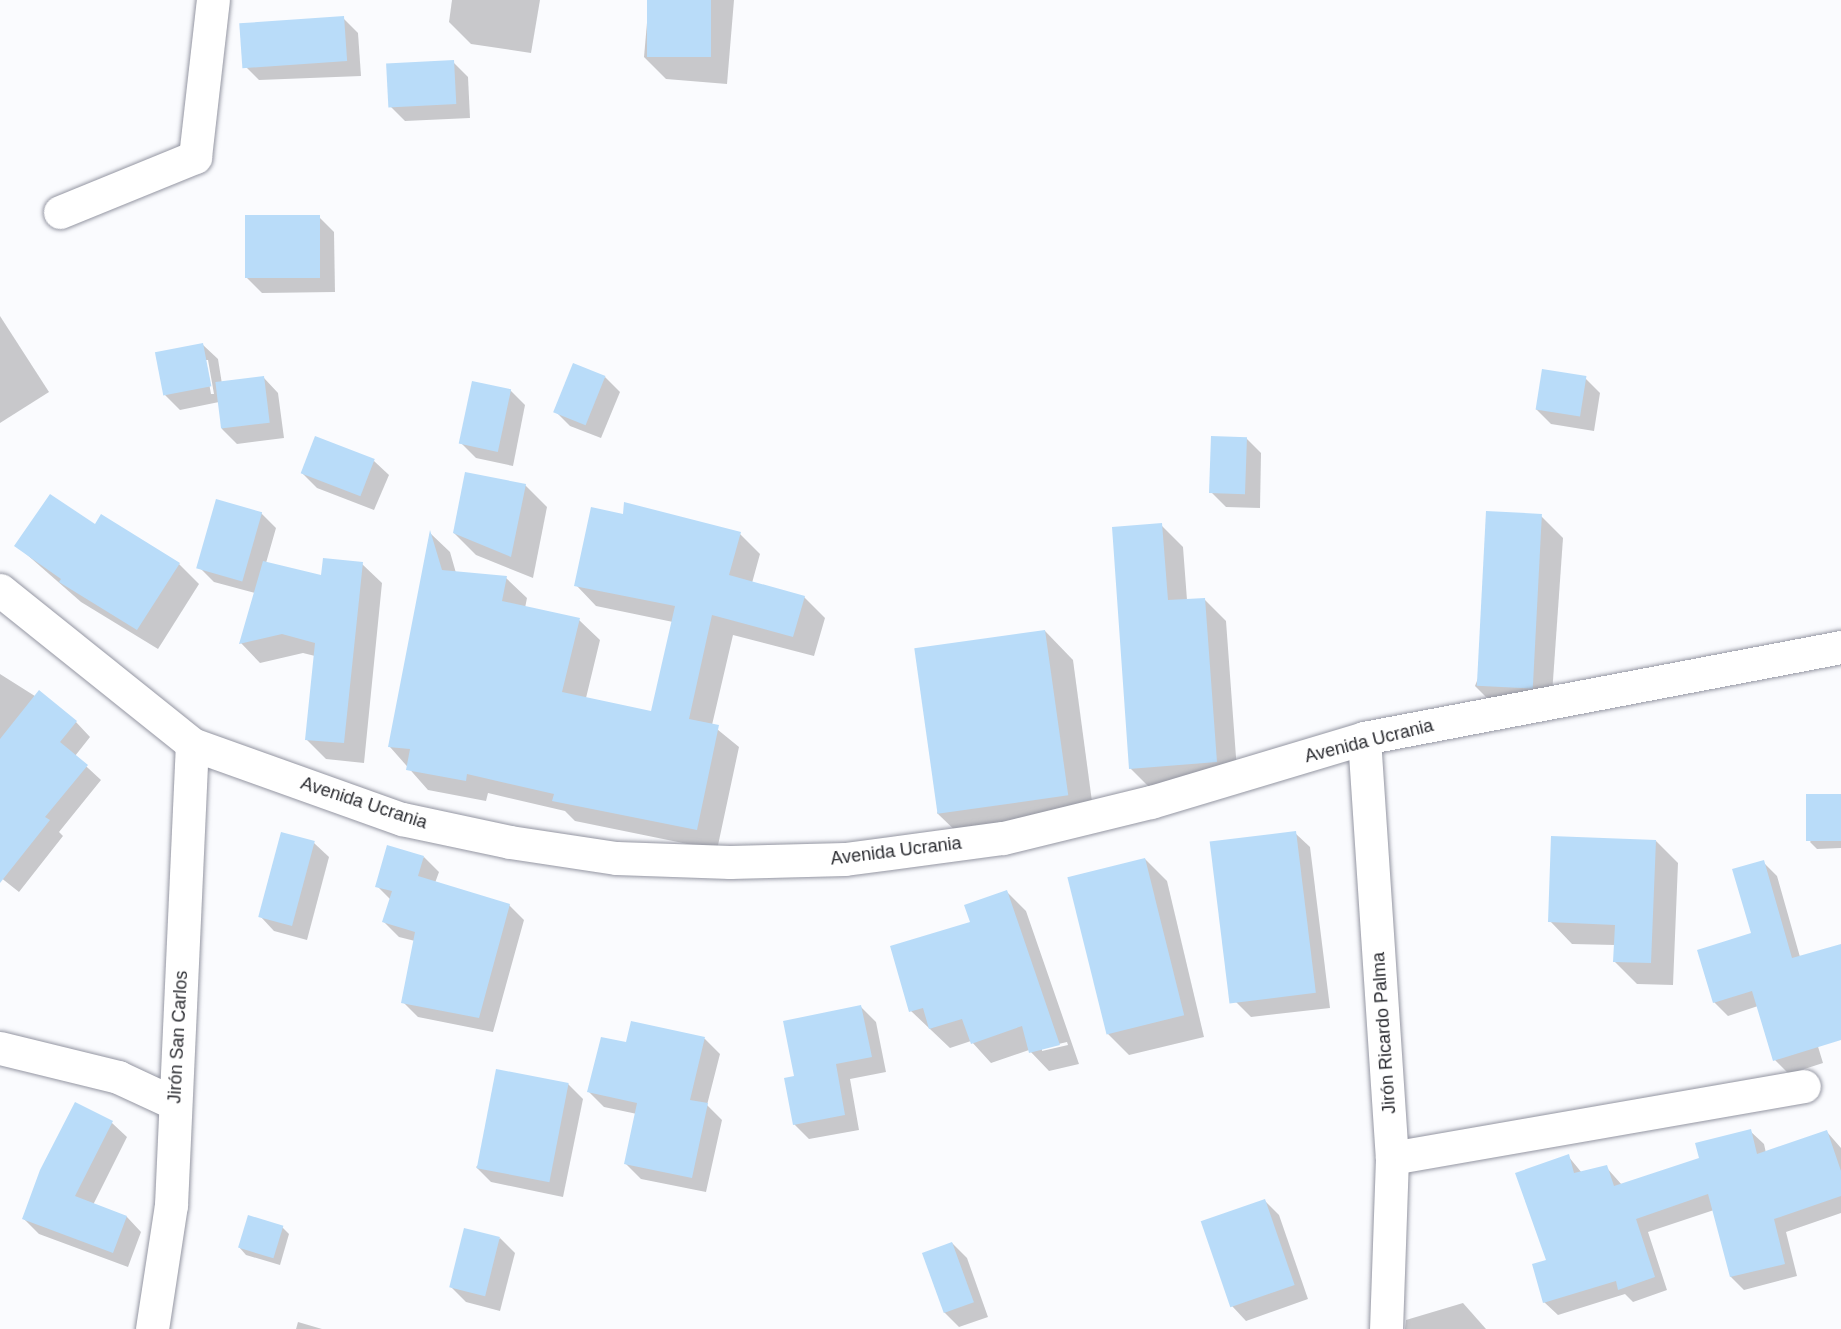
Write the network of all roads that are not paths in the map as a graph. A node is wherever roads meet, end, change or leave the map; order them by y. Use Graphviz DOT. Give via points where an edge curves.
graph roads {
  1 [pos="213,0"];
  2 [pos="60,212"];
  3 [pos="0,590"];
  4 [pos="1841,647"];
  5 [pos="1364,738"];
  6 [pos="192,744"];
  7 [pos="0,1048"];
  8 [pos="1804,1086"];
  9 [pos="174,1103"];
  10 [pos="1392,1158"];
  11 [pos="152,1329"];
  12 [pos="1386,1329"];
  1 -- 2 [label="street" via="195,157"];
  3 -- 6 [label="street, Avenida Ucrania"];
  4 -- 5 [label="street, Avenida Ucrania"];
  5 -- 6 [label="street, Avenida Ucrania" via="1151,802 1003,838 846,859 730,862 616,858 510,842 413,821"];
  5 -- 10 [label="street, Jirón Ricardo Palma"];
  6 -- 9 [label="street, Jirón San Carlos"];
  7 -- 9 [label="street" via="118,1077"];
  8 -- 10 [label="street"];
  9 -- 11 [label="street, Jirón San Carlos" via="171,1205"];
  10 -- 12 [label="street, Jirón Ricardo Palma"];
}
